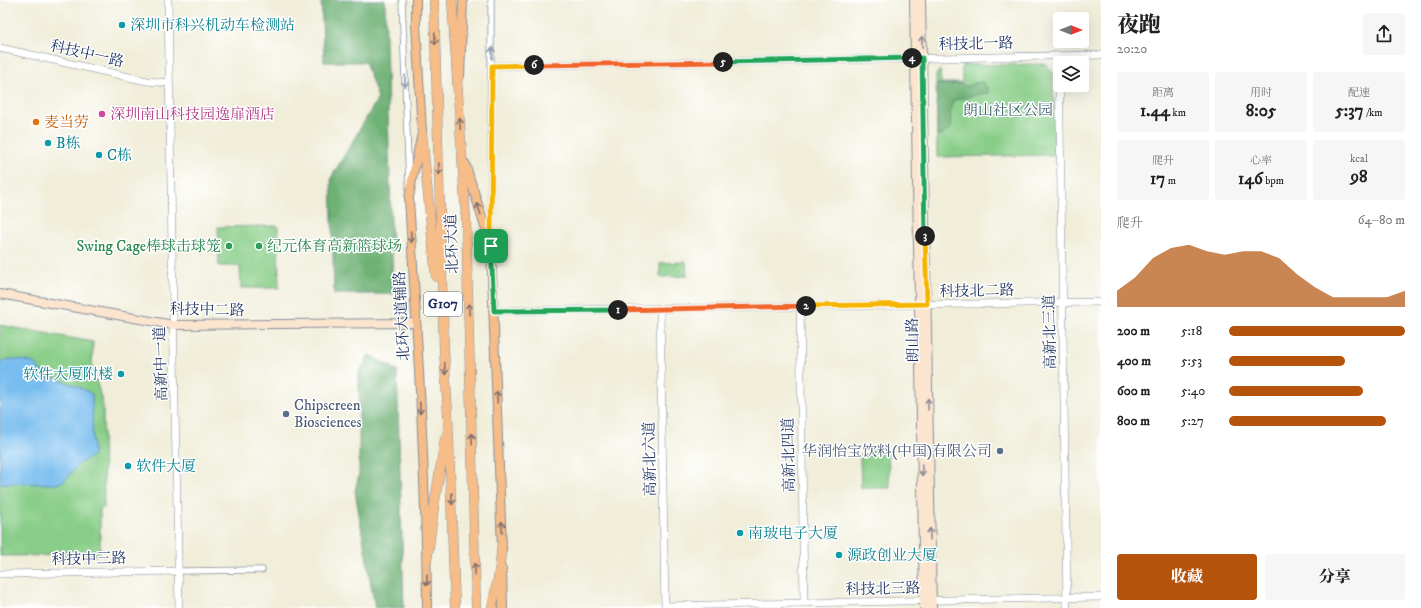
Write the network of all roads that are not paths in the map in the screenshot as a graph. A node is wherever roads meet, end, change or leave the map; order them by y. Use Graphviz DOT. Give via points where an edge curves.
graph roads {
  1 [pos="168,0"];
  2 [pos="402,0"];
  3 [pos="415,0"];
  4 [pos="434,0"];
  5 [pos="452,0"];
  6 [pos="491,0"];
  7 [pos="914,0"];
  8 [pos="921,0"];
  9 [pos="464,2"];
  10 [pos="0,48"];
  11 [pos="1101,55"];
  12 [pos="1053,56"];
  13 [pos="1059,56"];
  14 [pos="918,58"];
  15 [pos="492,66"];
  16 [pos="169,83"];
  17 [pos="1060,92"];
  18 [pos="459,96"];
  19 [pos="422,133"];
  20 [pos="461,151"];
  21 [pos="409,198"];
  22 [pos="491,246"];
  23 [pos="0,294"];
  24 [pos="1063,302"];
  25 [pos="1101,302"];
  26 [pos="923,305"];
  27 [pos="800,306"];
  28 [pos="660,309"];
  29 [pos="494,311"];
  30 [pos="416,323"];
  31 [pos="173,325"];
  32 [pos="444,350"];
  33 [pos="448,414"];
  34 [pos="502,543"];
  35 [pos="427,561"];
  36 [pos="262,570"];
  37 [pos="179,571"];
  38 [pos="0,574"];
  39 [pos="1067,598"];
  40 [pos="1101,598"];
  41 [pos="804,603"];
  42 [pos="928,604"];
  43 [pos="754,606"];
  44 [pos="665,607"];
  45 [pos="180,608"];
  46 [pos="427,608"];
  47 [pos="455,608"];
  48 [pos="476,608"];
  49 [pos="492,608"];
  50 [pos="503,608"];
  51 [pos="1067,608"];
  1 -- 16 [label="street, 高新中一道"];
  2 -- 21 [label="street, one-way"];
  3 -- 19 [label="main road, 北环大道辅路"];
  4 -- 32 [label="highway, 北环大道 / G107, one-way"];
  5 -- 18 [label="highway, 北环大道 / G107"];
  15 -- 6 [label="street, one-way"];
  7 -- 14 [label="main road, 朗山路"];
  14 -- 8 [label="main road, 朗山路, one-way"];
  9 -- 18 [label="main road"];
  10 -- 16 [label="street, 科技中一路" via="147,81"];
  11 -- 13 [label="street, 科技北一路"];
  12 -- 14 [label="street, 科技北一路"];
  14 -- 15 [label="street, 科技北一路"];
  14 -- 26 [label="main road, 朗山路"];
  15 -- 22 [label="street"];
  16 -- 31 [label="street, 高新中一道"];
  17 -- 24 [label="street, 高新北三道"];
  20 -- 18 [label="highway, 北环大道 / G107, one-way"];
  19 -- 21 [label="main road, 北环大道辅路"];
  19 -- 32 [label="highway"];
  22 -- 20 [label="main road, one-way"];
  48 -- 20 [label="highway, 北环大道 / G107, one-way" via="466,219"];
  21 -- 30 [label="main road, 北环大道辅路, one-way"];
  22 -- 29 [label="main road"];
  23 -- 31 [label="main road, 科技中二路"];
  24 -- 25 [label="street, 科技北二路"];
  24 -- 26 [label="street, 科技北二路"];
  24 -- 39 [label="street, 高新北三道"];
  26 -- 27 [label="street, 科技北二路"];
  26 -- 42 [label="main road, 朗山路"];
  27 -- 28 [label="street, 科技北二路"];
  27 -- 41 [label="street, 高新北四道"];
  28 -- 29 [label="street, 科技北二路"];
  28 -- 44 [label="street, 高新北六道"];
  34 -- 29 [label="main road, one-way"];
  30 -- 31 [label="main road, 科技中二路"];
  30 -- 35 [label="main road, 北环大道辅路, one-way"];
  31 -- 37 [label="street, 高新中一道"];
  32 -- 33 [label="highway, 北环大道 / G107, one-way"];
  33 -- 35 [label="highway"];
  33 -- 47 [label="highway, 北环大道 / G107, one-way"];
  34 -- 49 [label="highway"];
  34 -- 50 [label="main road"];
  35 -- 46 [label="main road, 北环大道辅路, one-way"];
  36 -- 37 [label="street"];
  37 -- 38 [label="street, 科技中三路"];
  37 -- 45 [label="street, 高新中一道"];
  39 -- 40 [label="street, 科技北三路"];
  39 -- 42 [label="street, 科技北三路"];
  39 -- 51 [label="street, 高新北三道"];
  41 -- 42 [label="street, 科技北三路"];
  41 -- 43 [label="street, 科技北三路"];
  43 -- 44 [label="street, 科技北三路"];
}
